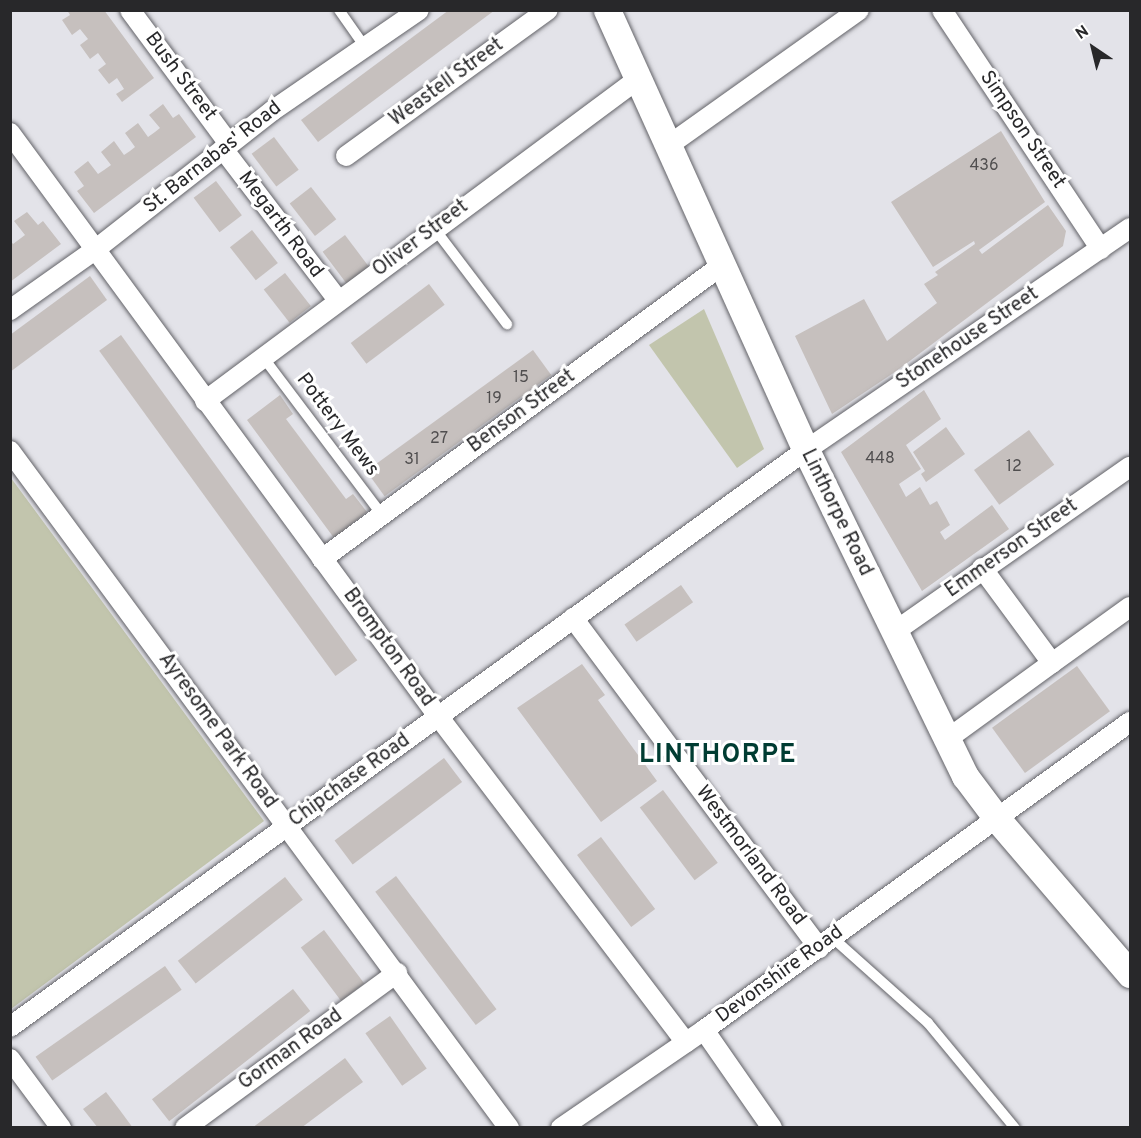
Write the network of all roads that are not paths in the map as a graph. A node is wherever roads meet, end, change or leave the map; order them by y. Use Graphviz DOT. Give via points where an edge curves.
graph roads {
  1 [pos="130,10"];
  2 [pos="339,10"];
  3 [pos="419,10"];
  4 [pos="548,10"];
  5 [pos="607,10"];
  6 [pos="942,10"];
  7 [pos="846,14"];
  8 [pos="365,47"];
  9 [pos="638,79"];
  10 [pos="10,133"];
  11 [pos="669,145"];
  12 [pos="226,146"];
  13 [pos="346,156"];
  14 [pos="434,228"];
  15 [pos="1131,228"];
  16 [pos="96,249"];
  17 [pos="1101,249"];
  18 [pos="722,265"];
  19 [pos="338,300"];
  20 [pos="10,310"];
  21 [pos="507,324"];
  22 [pos="263,357"];
  23 [pos="205,400"];
  24 [pos="806,450"];
  25 [pos="10,451"];
  26 [pos="1131,467"];
  27 [pos="382,515"];
  28 [pos="322,559"];
  29 [pos="982,568"];
  30 [pos="1131,607"];
  31 [pos="573,618"];
  32 [pos="894,632"];
  33 [pos="1052,663"];
  34 [pos="438,716"];
  35 [pos="1131,722"];
  36 [pos="946,740"];
  37 [pos="998,820"];
  38 [pos="287,826"];
  39 [pos="826,943"];
  40 [pos="397,973"];
  41 [pos="1131,974"];
  42 [pos="10,1026"];
  43 [pos="704,1030"];
  44 [pos="686,1043"];
  45 [pos="10,1059"];
  46 [pos="61,1128"];
  47 [pos="185,1128"];
  48 [pos="509,1128"];
  49 [pos="561,1128"];
  50 [pos="772,1128"];
  51 [pos="1015,1128"];
  1 -- 12 [label="street, Bush Street"];
  2 -- 8 [label="lane"];
  3 -- 8 [label="street, St. Barnabas' Road"];
  4 -- 13 [label="street, Weastell Street"];
  5 -- 9 [label="street, Linthorpe Road"];
  6 -- 17 [label="street, Simpson Street"];
  7 -- 11 [label="street"];
  8 -- 12 [label="street, St. Barnabas' Road"];
  9 -- 11 [label="street, Linthorpe Road"];
  9 -- 14 [label="street, Oliver Street"];
  10 -- 16 [label="street, Brompton Road"];
  11 -- 18 [label="street, Linthorpe Road"];
  12 -- 16 [label="street, St. Barnabas' Road"];
  12 -- 19 [label="street, Megarth Road"];
  14 -- 19 [label="street, Oliver Street"];
  14 -- 21 [label="lane"];
  15 -- 17 [label="street, Stonehouse Street"];
  16 -- 20 [label="street, St. Barnabas' Road"];
  16 -- 23 [label="street, Brompton Road"];
  17 -- 24 [label="street, Stonehouse Street"];
  18 -- 24 [label="street, Linthorpe Road"];
  18 -- 27 [label="street, Benson Street"];
  19 -- 22 [label="street, Oliver Street"];
  22 -- 23 [label="street, Oliver Street"];
  22 -- 27 [label="lane, Pottery Mews"];
  23 -- 28 [label="street, Brompton Road"];
  24 -- 31 [label="street, Chipchase Road"];
  24 -- 32 [label="street, Linthorpe Road"];
  25 -- 38 [label="street, Ayresome Park Road"];
  26 -- 29 [label="street, Emmerson Street"];
  27 -- 28 [label="street, Benson Street"];
  28 -- 34 [label="street, Brompton Road"];
  29 -- 32 [label="street, Emmerson Street"];
  29 -- 33 [label="street"];
  30 -- 33 [label="street"];
  31 -- 34 [label="street, Chipchase Road"];
  31 -- 39 [label="street, Westmorland Road"];
  32 -- 36 [label="street, Linthorpe Road"];
  33 -- 36 [label="street"];
  34 -- 38 [label="street, Chipchase Road"];
  34 -- 44 [label="street, Brompton Road"];
  35 -- 37 [label="street, Devonshire Road"];
  36 -- 37 [label="street, Linthorpe Road" via="965,776"];
  37 -- 39 [label="street, Devonshire Road"];
  37 -- 41 [label="street, Linthorpe Road"];
  38 -- 40 [label="street, Ayresome Park Road"];
  38 -- 42 [label="street, Chipchase Road"];
  39 -- 43 [label="street, Devonshire Road"];
  39 -- 51 [label="lane" via="859,964 928,1023"];
  40 -- 47 [label="street, Gorman Road"];
  40 -- 48 [label="street, Ayresome Park Road"];
  43 -- 44 [label="street, Devonshire Road"];
  43 -- 50 [label="street"];
  44 -- 49 [label="street, Devonshire Road"];
  45 -- 46 [label="street"];
}
